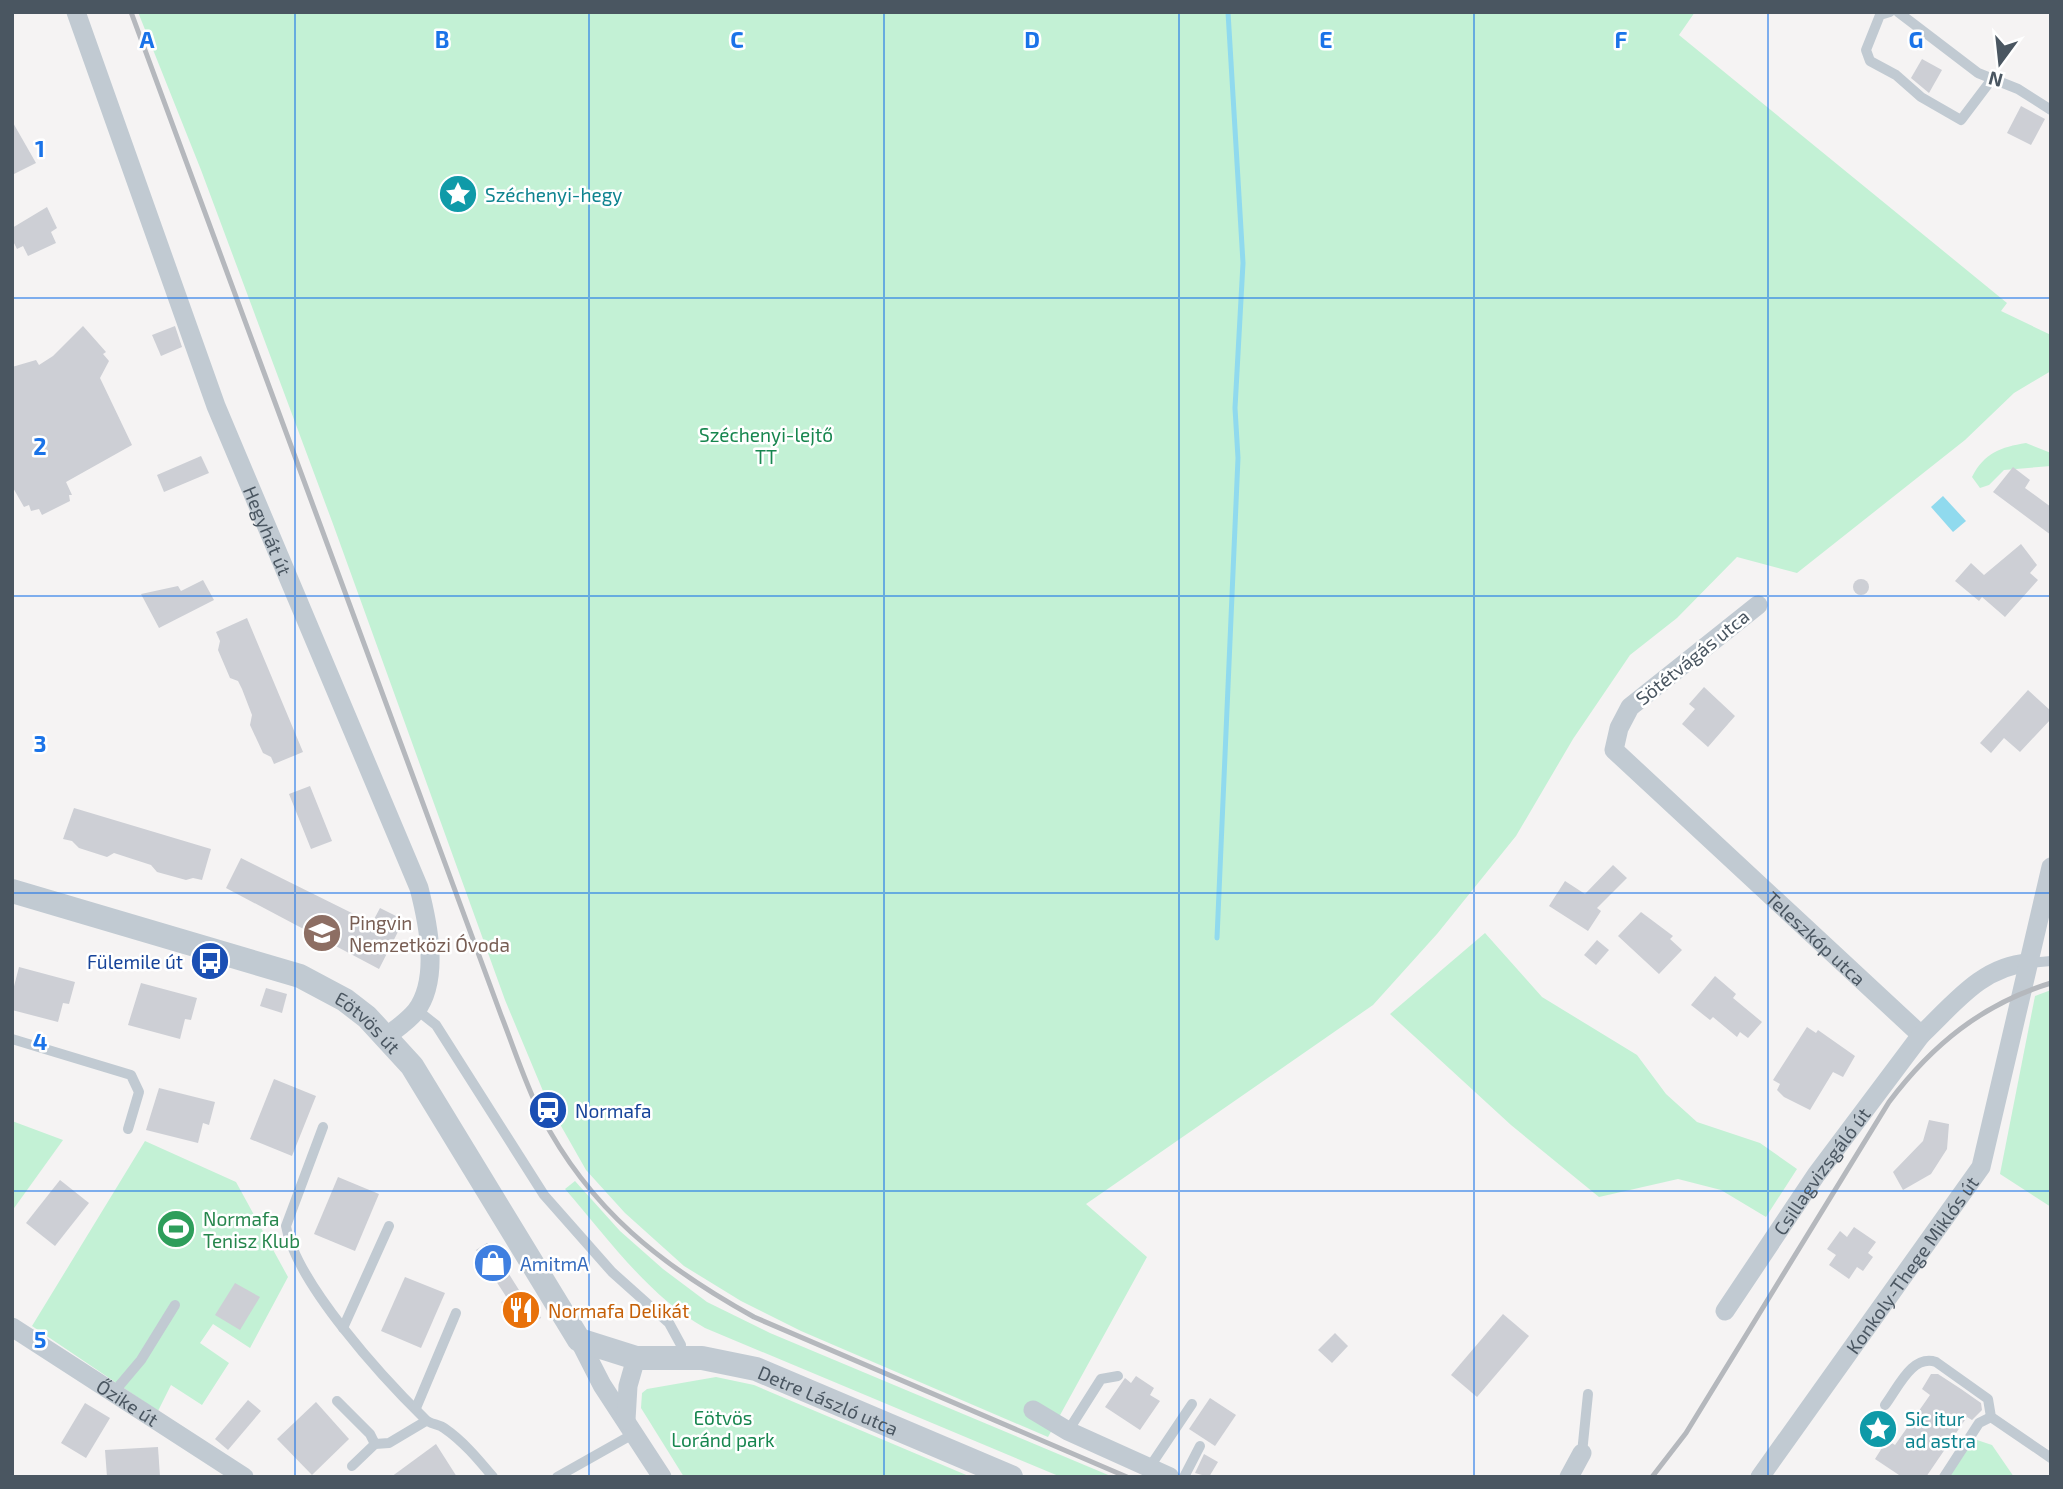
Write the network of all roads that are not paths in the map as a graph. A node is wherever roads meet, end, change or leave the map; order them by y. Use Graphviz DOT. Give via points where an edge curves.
graph roads {
  1 [pos="76,12"];
  2 [pos="1889,12"];
  3 [pos="1898,12"];
  4 [pos="1992,79"];
  5 [pos="2051,110"];
  6 [pos="1758,605"];
  7 [pos="1614,750"];
  8 [pos="2051,867"];
  9 [pos="12,891"];
  10 [pos="2051,961"];
  11 [pos="2028,963"];
  12 [pos="417,1010"];
  13 [pos="1921,1035"];
  14 [pos="387,1037"];
  15 [pos="12,1039"];
  16 [pos="323,1127"];
  17 [pos="128,1129"];
  18 [pos="389,1226"];
  19 [pos="175,1305"];
  20 [pos="1725,1311"];
  21 [pos="456,1313"];
  22 [pos="12,1327"];
  23 [pos="343,1328"];
  24 [pos="579,1340"];
  25 [pos="681,1345"];
  26 [pos="636,1358"];
  27 [pos="1118,1376"];
  28 [pos="114,1392"];
  29 [pos="1588,1394"];
  30 [pos="337,1401"];
  31 [pos="1192,1404"];
  32 [pos="1885,1405"];
  33 [pos="416,1408"];
  34 [pos="1033,1410"];
  35 [pos="1991,1417"];
  36 [pos="426,1421"];
  37 [pos="631,1426"];
  38 [pos="1068,1431"];
  39 [pos="375,1444"];
  40 [pos="1200,1446"];
  41 [pos="1582,1453"];
  42 [pos="2051,1458"];
  43 [pos="352,1466"];
  44 [pos="1149,1468"];
  45 [pos="244,1477"];
  46 [pos="492,1477"];
  47 [pos="557,1477"];
  48 [pos="662,1477"];
  49 [pos="1011,1477"];
  50 [pos="1170,1477"];
  51 [pos="1184,1477"];
  52 [pos="1569,1477"];
  53 [pos="1760,1477"];
  54 [pos="1944,1477"];
  1 -- 12 [label="street, Hegyhát út" via="206,381 419,888 430,955"];
  2 -- 4 [label="lane" via="1880,15 1867,50 1870,61 1896,75 1921,97 1961,120"];
  3 -- 4 [label="lane"];
  4 -- 5 [label="lane"];
  6 -- 7 [label="street, Sötétvágás utca" via="1630,707"];
  7 -- 13 [label="street, Teleszkóp utca"];
  8 -- 11 [label="street, Konkoly-Thege Miklós út"];
  9 -- 14 [label="street, Eötvös út" via="288,971 345,1000"];
  10 -- 11 [label="lane"];
  11 -- 13 [label="street" via="2009,964 1978,981"];
  11 -- 53 [label="street, Konkoly-Thege Miklós út" via="1981,1167"];
  12 -- 14 [label="street"];
  12 -- 25 [label="lane" via="436,1025 544,1195 612,1272 669,1323"];
  13 -- 20 [label="street, Csillagvizsgáló út" via="1816,1175"];
  14 -- 24 [label="street, Eötvös út" via="429,1093"];
  15 -- 17 [label="lane" via="131,1075 139,1092"];
  16 -- 23 [label="lane" via="286,1226 303,1269"];
  18 -- 23 [label="lane"];
  19 -- 28 [label="lane" via="141,1360"];
  21 -- 33 [label="lane"];
  22 -- 28 [label="street, Őzike út"];
  23 -- 33 [label="lane"];
  24 -- 26 [label="street"];
  24 -- 37 [label="street, Eötvös út" via="602,1385"];
  26 -- 37 [label="street" via="626,1393"];
  26 -- 49 [label="street, Detre László utca" via="702,1358 756,1369"];
  27 -- 38 [label="lane" via="1101,1379"];
  28 -- 45 [label="street, Őzike út"];
  29 -- 41 [label="lane"];
  30 -- 39 [label="lane"];
  31 -- 44 [label="lane"];
  32 -- 35 [label="lane" via="1917,1361 1927,1359 1988,1398"];
  33 -- 36 [label="lane"];
  34 -- 38 [label="street"];
  35 -- 42 [label="lane"];
  35 -- 54 [label="lane" via="1979,1423"];
  36 -- 39 [label="lane" via="389,1443"];
  36 -- 46 [label="lane" via="462,1442"];
  37 -- 47 [label="lane"];
  37 -- 48 [label="street, Eötvös út"];
  38 -- 44 [label="street"];
  39 -- 43 [label="lane"];
  40 -- 51 [label="lane"];
  41 -- 52 [label="street"];
  44 -- 50 [label="street"];
}
